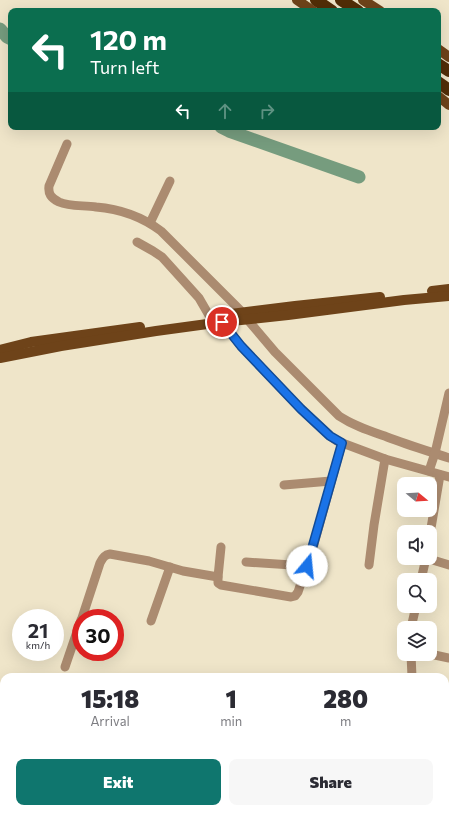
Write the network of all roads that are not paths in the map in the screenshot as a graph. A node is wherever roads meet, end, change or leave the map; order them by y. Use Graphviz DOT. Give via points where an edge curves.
graph roads {
  1 [pos="297,0"];
  2 [pos="316,0"];
  3 [pos="341,0"];
  4 [pos="363,0"];
  5 [pos="309,8"];
  6 [pos="328,8"];
  7 [pos="353,8"];
  8 [pos="375,8"];
  9 [pos="67,144"];
  10 [pos="170,181"];
  11 [pos="150,223"];
  12 [pos="137,242"];
  13 [pos="449,289"];
  14 [pos="449,296"];
  15 [pos="243,316"];
  16 [pos="219,319"];
  17 [pos="0,350"];
  18 [pos="0,358"];
  19 [pos="449,393"];
  20 [pos="342,443"];
  21 [pos="435,454"];
  22 [pos="449,458"];
  23 [pos="385,459"];
  24 [pos="429,470"];
  25 [pos="444,476"];
  26 [pos="331,481"];
  27 [pos="284,485"];
  28 [pos="432,525"];
  29 [pos="221,548"];
  30 [pos="437,561"];
  31 [pos="246,562"];
  32 [pos="369,565"];
  33 [pos="449,565"];
  34 [pos="307,566"];
  35 [pos="170,567"];
  36 [pos="218,577"];
  37 [pos="84,609"];
  38 [pos="151,620"];
  39 [pos="72,646"];
  40 [pos="437,655"];
  41 [pos="449,658"];
  42 [pos="411,661"];
  43 [pos="65,667"];
  44 [pos="412,673"];
  1 -- 5 [label="main road"];
  2 -- 6 [label="highway"];
  3 -- 7 [label="highway"];
  4 -- 8 [label="main road"];
  9 -- 11 [label="street" via="49,186 48,192 52,197 68,205 116,210"];
  10 -- 11 [label="street"];
  11 -- 15 [label="street" via="166,236"];
  12 -- 16 [label="street" via="162,257"];
  13 -- 15 [label="main road"];
  14 -- 15 [label="main road" via="288,315"];
  15 -- 16 [label="main road"];
  15 -- 21 [label="street" via="339,416 358,427"];
  16 -- 17 [label="main road" via="32,342"];
  16 -- 18 [label="main road"];
  16 -- 20 [label="street" via="301,409 330,436"];
  19 -- 21 [label="street"];
  20 -- 23 [label="street"];
  20 -- 26 [label="street"];
  21 -- 22 [label="street"];
  21 -- 24 [label="street"];
  23 -- 24 [label="street"];
  23 -- 32 [label="street"];
  24 -- 25 [label="street"];
  25 -- 28 [label="street"];
  26 -- 27 [label="street"];
  26 -- 34 [label="street"];
  29 -- 36 [label="street"];
  30 -- 33 [label="street"];
  31 -- 34 [label="street"];
  34 -- 36 [label="street" via="298,592 291,598 221,586"];
  35 -- 36 [label="street"];
  35 -- 37 [label="street" via="149,561 106,555 100,563"];
  35 -- 38 [label="street"];
  39 -- 43 [label="street"];
  40 -- 41 [label="street"];
  42 -- 44 [label="street"];
}
